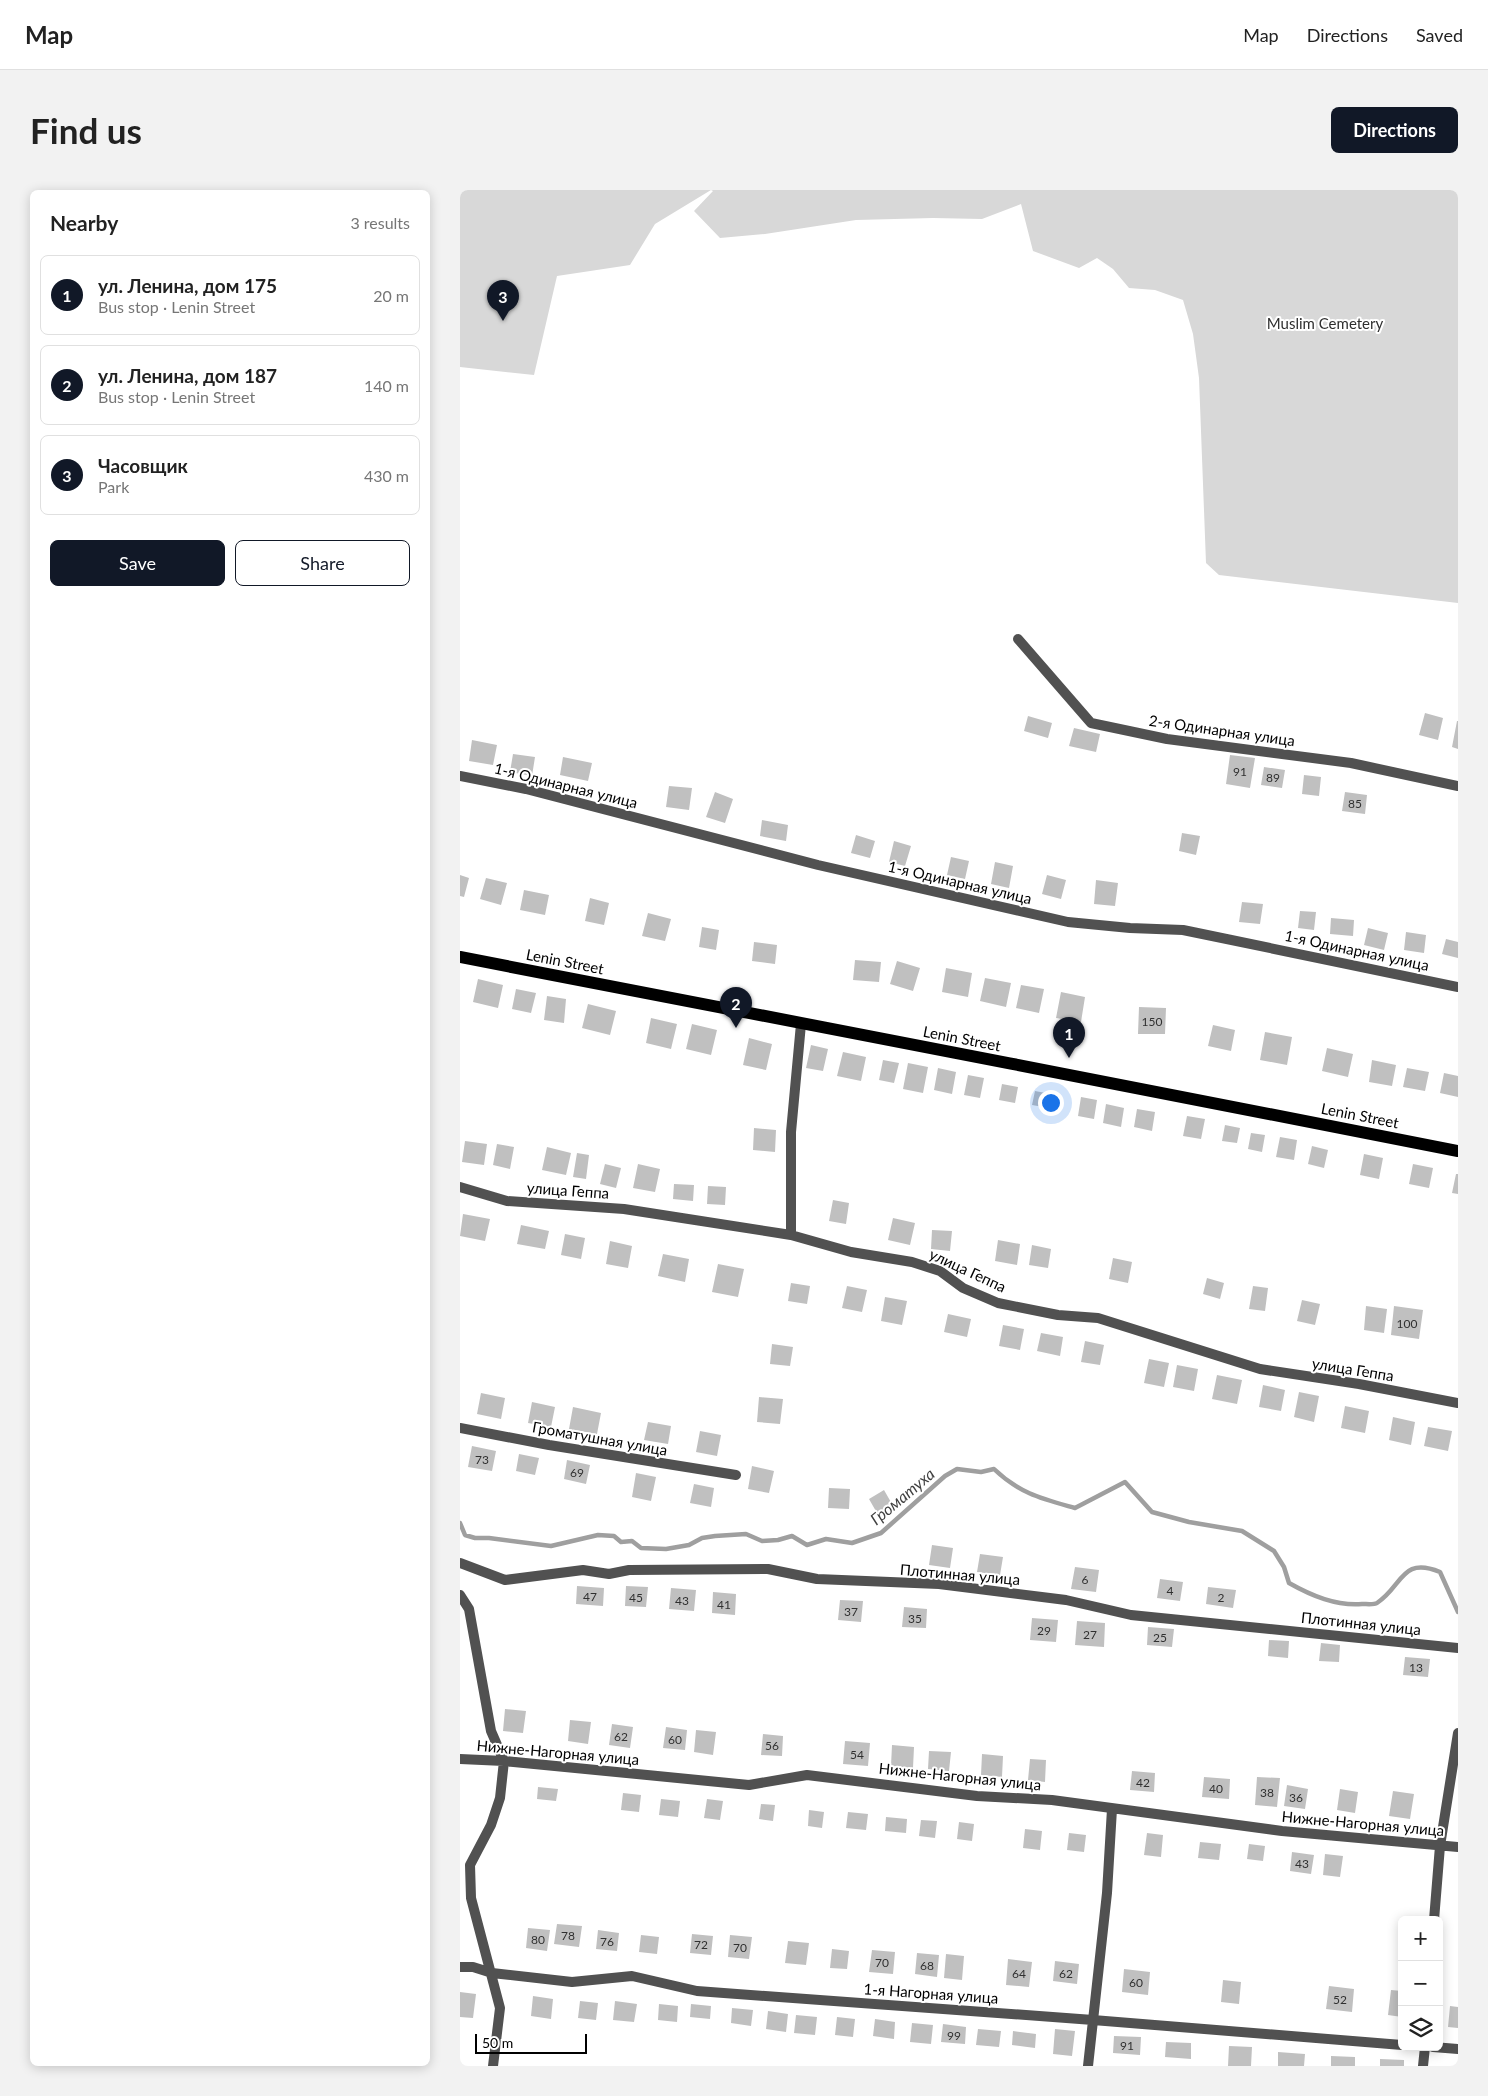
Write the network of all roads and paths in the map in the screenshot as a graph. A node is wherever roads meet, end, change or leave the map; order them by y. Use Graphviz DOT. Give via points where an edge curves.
graph roads {
  1 [pos="1018,640"];
  2 [pos="460,776"];
  3 [pos="1458,786"];
  4 [pos="460,956"];
  5 [pos="1458,987"];
  6 [pos="801,1024"];
  7 [pos="1458,1151"];
  8 [pos="460,1187"];
  9 [pos="791,1235"];
  10 [pos="1458,1403"];
  11 [pos="460,1428"];
  12 [pos="736,1475"];
  13 [pos="460,1563"];
  14 [pos="460,1595"];
  15 [pos="1458,1648"];
  16 [pos="1458,1733"];
  17 [pos="460,1759"];
  18 [pos="504,1761"];
  19 [pos="1112,1809"];
  20 [pos="1440,1846"];
  21 [pos="1458,1847"];
  22 [pos="1434,1916"];
  23 [pos="460,1968"];
  24 [pos="492,1973"];
  25 [pos="1094,2020"];
  26 [pos="1398,2045"];
  27 [pos="1443,2048"];
  28 [pos="1458,2049"];
  29 [pos="1425,2051"];
  30 [pos="493,2066"];
  31 [pos="1088,2066"];
  32 [pos="1423,2066"];
  1 -- 3 [label="street, 2-я Одинарная улица" via="1091,723 1167,739 1352,763"];
  2 -- 5 [label="street, 1-я Одинарная улица" via="526,789 818,865 1068,922 1183,930"];
  4 -- 6 [label="main road, Lenin Street"];
  6 -- 7 [label="main road, Lenin Street"];
  6 -- 9 [label="street" via="791,1132"];
  8 -- 9 [label="street, улица Геппа" via="507,1201 624,1210"];
  9 -- 10 [label="street, улица Геппа" via="940,1271 963,1288 998,1303 1058,1315 1098,1318 1260,1369"];
  11 -- 12 [label="street, Громатушная улица"];
  13 -- 15 [label="street, Плотинная улица" via="506,1580 582,1570 609,1574 629,1570 768,1569 817,1579 939,1584 1066,1600 1131,1615"];
  14 -- 18 [label="street" via="469,1609 491,1731"];
  16 -- 20 [label="street"];
  17 -- 18 [label="street, Нижне-Нагорная улица"];
  18 -- 19 [label="street, Нижне-Нагорная улица" via="749,1785 807,1775"];
  18 -- 24 [label="street" via="500,1798 470,1865 471,1898"];
  19 -- 20 [label="street, Нижне-Нагорная улица" via="1282,1831"];
  19 -- 25 [label="street"];
  20 -- 21 [label="street, Нижне-Нагорная улица"];
  20 -- 22 [label="street"];
  23 -- 24 [label="street, 1-я Нагорная улица" via="473,1967"];
  24 -- 25 [label="street, 1-я Нагорная улица" via="572,1982 632,1976 697,1991"];
  24 -- 30 [label="street" via="500,2008"];
  25 -- 26 [label="street, 1-я Нагорная улица"];
  25 -- 31 [label="street"];
  27 -- 28 [label="street"];
  29 -- 32 [label="street"];
}
